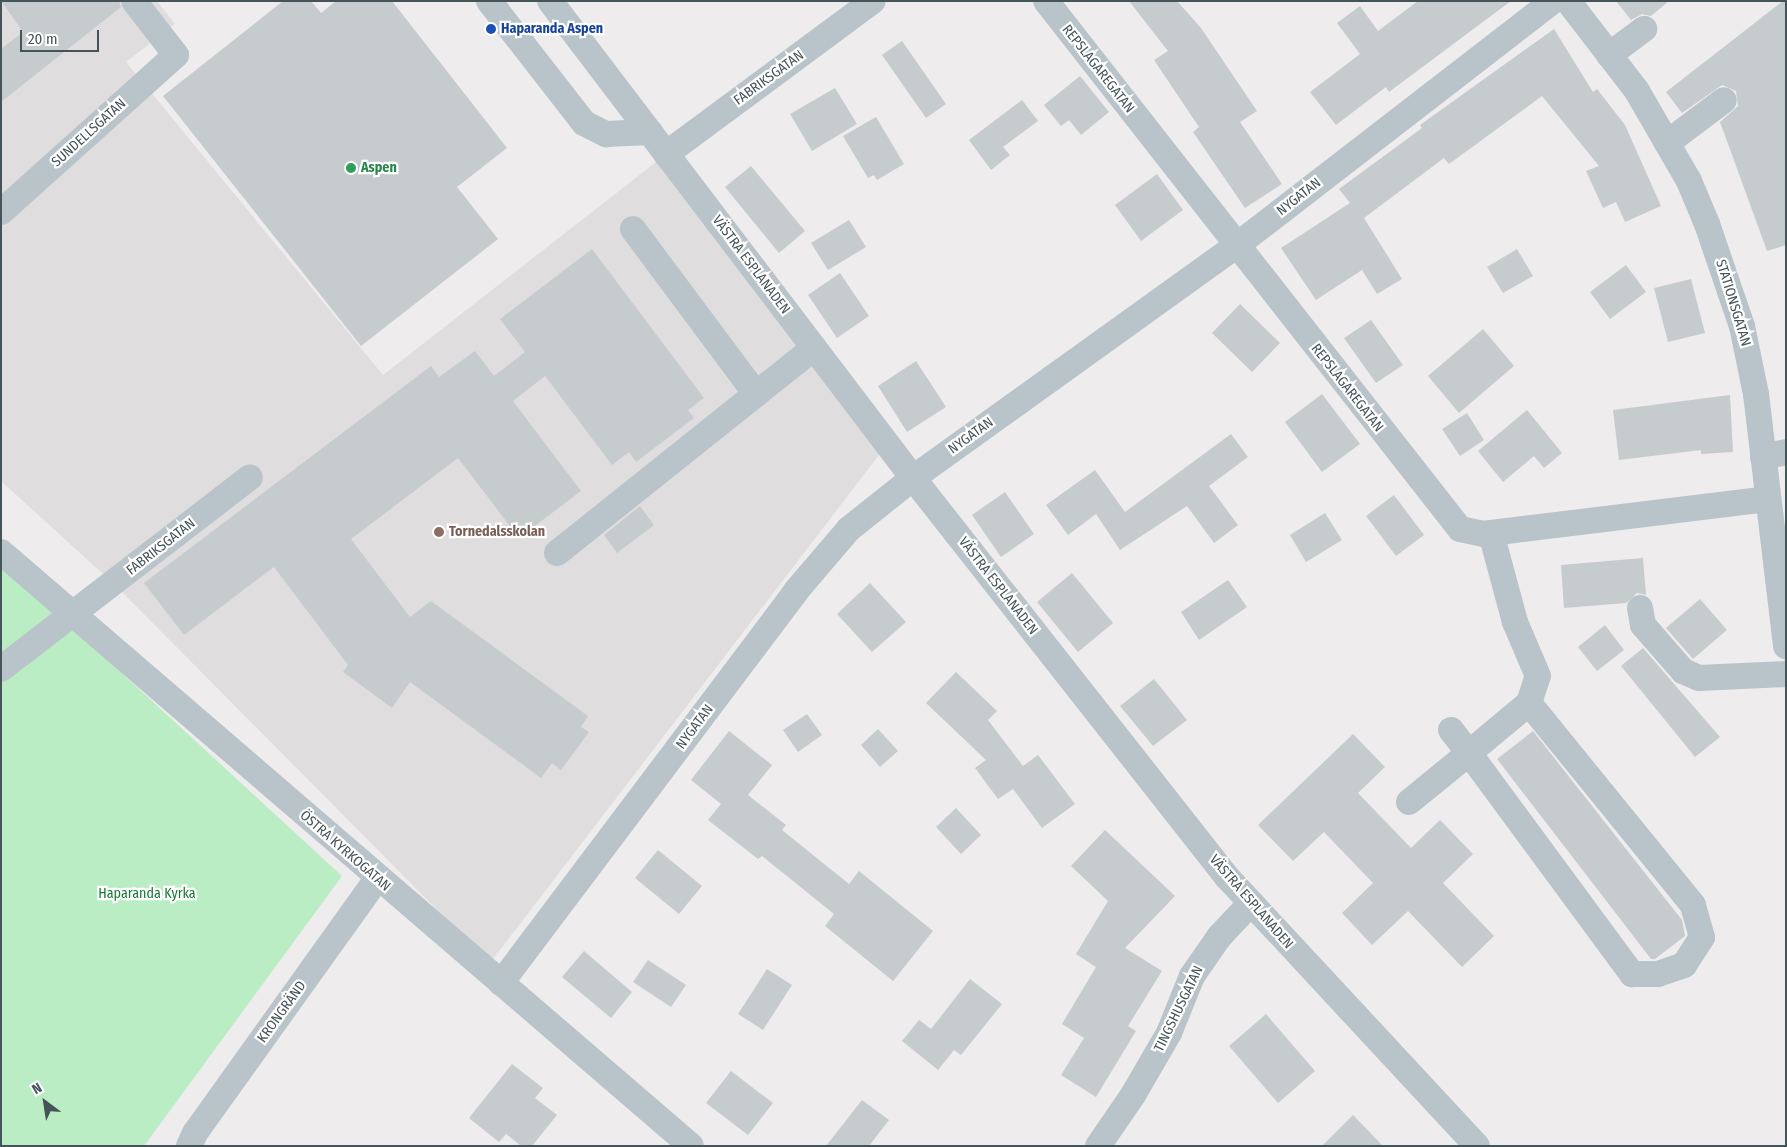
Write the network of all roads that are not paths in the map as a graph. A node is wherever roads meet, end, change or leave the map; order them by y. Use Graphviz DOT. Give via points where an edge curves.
graph roads {
  1 [pos="134,1"];
  2 [pos="490,1"];
  3 [pos="550,1"];
  4 [pos="872,1"];
  5 [pos="1046,1"];
  6 [pos="1554,1"];
  7 [pos="1568,1"];
  8 [pos="1644,29"];
  9 [pos="1609,55"];
  10 [pos="1724,100"];
  11 [pos="650,132"];
  12 [pos="1667,143"];
  13 [pos="666,154"];
  14 [pos="1,212"];
  15 [pos="633,229"];
  16 [pos="1236,246"];
  17 [pos="814,348"];
  18 [pos="756,394"];
  19 [pos="1774,455"];
  20 [pos="250,477"];
  21 [pos="913,478"];
  22 [pos="1767,499"];
  23 [pos="1491,533"];
  24 [pos="1,552"];
  25 [pos="557,553"];
  26 [pos="1640,608"];
  27 [pos="72,616"];
  28 [pos="1786,646"];
  29 [pos="1,669"];
  30 [pos="1786,674"];
  31 [pos="1529,703"];
  32 [pos="1452,730"];
  33 [pos="1469,754"];
  34 [pos="1409,802"];
  35 [pos="377,879"];
  36 [pos="1250,904"];
  37 [pos="501,983"];
  38 [pos="189,1146"];
  39 [pos="691,1146"];
  40 [pos="1098,1146"];
  41 [pos="1477,1146"];
  1 -- 14 [label="street, SUNDELLSGATAN" via="176,55"];
  2 -- 11 [label="street" via="584,123 606,134"];
  3 -- 11 [label="street, VÄSTRA ESPLANADEN"];
  4 -- 13 [label="street, FABRIKSGATAN"];
  5 -- 16 [label="street, REPSLAGAREGATAN"];
  6 -- 16 [label="street, NYGATAN"];
  7 -- 9 [label="street, STATIONSGATAN"];
  8 -- 9 [label="street"];
  9 -- 12 [label="street, STATIONSGATAN" via="1636,91"];
  10 -- 12 [label="street"];
  11 -- 13 [label="street, VÄSTRA ESPLANADEN"];
  12 -- 19 [label="street, STATIONSGATAN" via="1689,181 1707,224 1742,326 1756,394"];
  13 -- 17 [label="street, VÄSTRA ESPLANADEN"];
  15 -- 18 [label="street"];
  16 -- 21 [label="street, NYGATAN"];
  16 -- 23 [label="street, REPSLAGAREGATAN" via="1444,512 1460,529"];
  17 -- 18 [label="street"];
  17 -- 21 [label="street, VÄSTRA ESPLANADEN"];
  18 -- 25 [label="street"];
  19 -- 22 [label="street, STATIONSGATAN"];
  20 -- 27 [label="street, FABRIKSGATAN"];
  21 -- 36 [label="street, VÄSTRA ESPLANADEN"];
  21 -- 37 [label="street, NYGATAN" via="849,529 796,590"];
  22 -- 23 [label="street, REPSLAGAREGATAN"];
  22 -- 28 [label="street, STATIONSGATAN"];
  23 -- 31 [label="street" via="1515,622 1538,676"];
  24 -- 27 [label="street, ÖSTRA KYRKOGATAN"];
  26 -- 30 [label="street" via="1643,625 1682,670 1699,678"];
  27 -- 29 [label="street, FABRIKSGATAN"];
  27 -- 35 [label="street, ÖSTRA KYRKOGATAN"];
  31 -- 33 [label="street"];
  31 -- 33 [label="street" via="1693,905 1702,937 1684,965 1658,974 1632,974"];
  32 -- 33 [label="street"];
  33 -- 34 [label="street"];
  35 -- 37 [label="street, ÖSTRA KYRKOGATAN"];
  35 -- 38 [label="street, KRONGRÄND" via="200,1125"];
  36 -- 40 [label="street, TINGSHUSGATAN" via="1219,937 1192,976 1169,1033 1133,1095"];
  36 -- 41 [label="street, VÄSTRA ESPLANADEN"];
  37 -- 39 [label="street, ÖSTRA KYRKOGATAN"];
}
